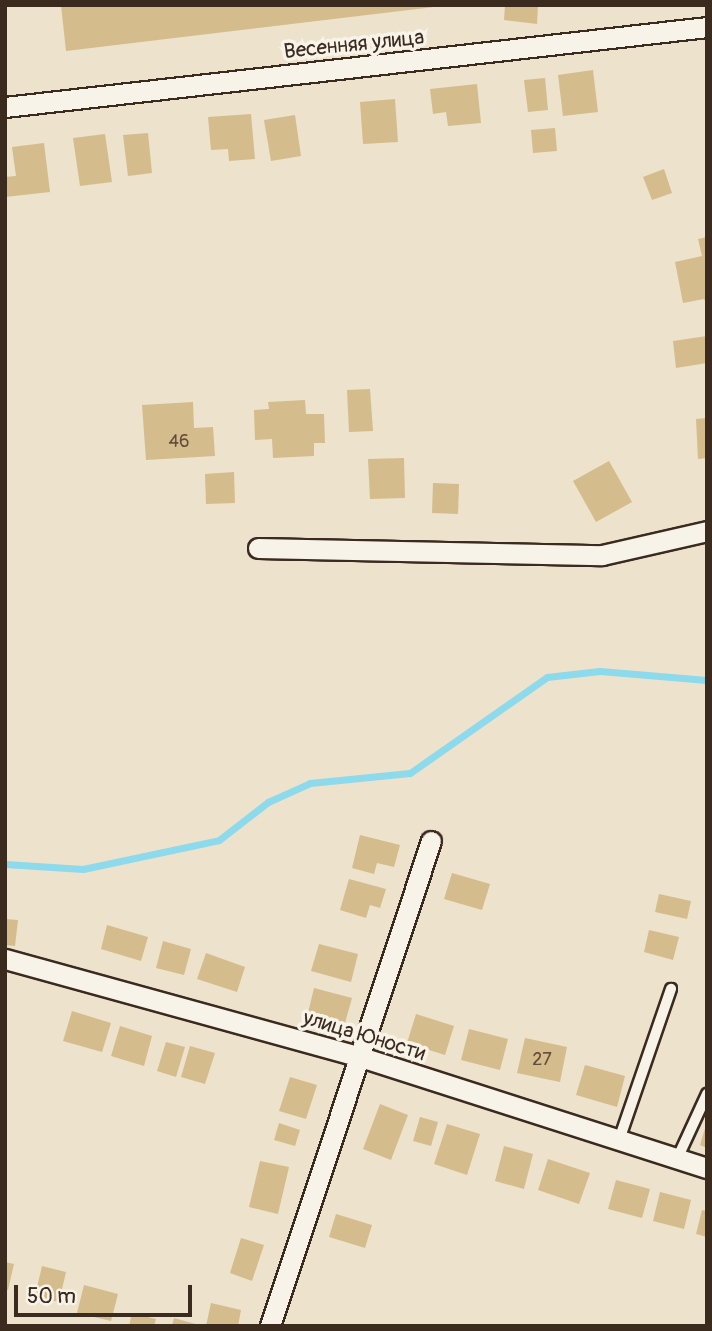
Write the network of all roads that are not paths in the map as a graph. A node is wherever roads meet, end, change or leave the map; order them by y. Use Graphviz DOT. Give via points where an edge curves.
graph roads {
  1 [pos="707,27"];
  2 [pos="5,107"];
  3 [pos="707,531"];
  4 [pos="257,548"];
  5 [pos="431,841"];
  6 [pos="5,959"];
  7 [pos="671,989"];
  8 [pos="361,1057"];
  9 [pos="707,1094"];
  10 [pos="619,1140"];
  11 [pos="677,1159"];
  12 [pos="707,1168"];
  13 [pos="270,1326"];
  1 -- 2 [label="street, Весенняя улица"];
  3 -- 4 [label="street" via="602,555"];
  5 -- 8 [label="street"];
  6 -- 8 [label="street, улица Юности"];
  7 -- 10 [label="lane"];
  8 -- 10 [label="street, улица Юности"];
  8 -- 13 [label="street"];
  9 -- 11 [label="lane"];
  10 -- 11 [label="street, улица Юности"];
  11 -- 12 [label="street, улица Юности"];
}
